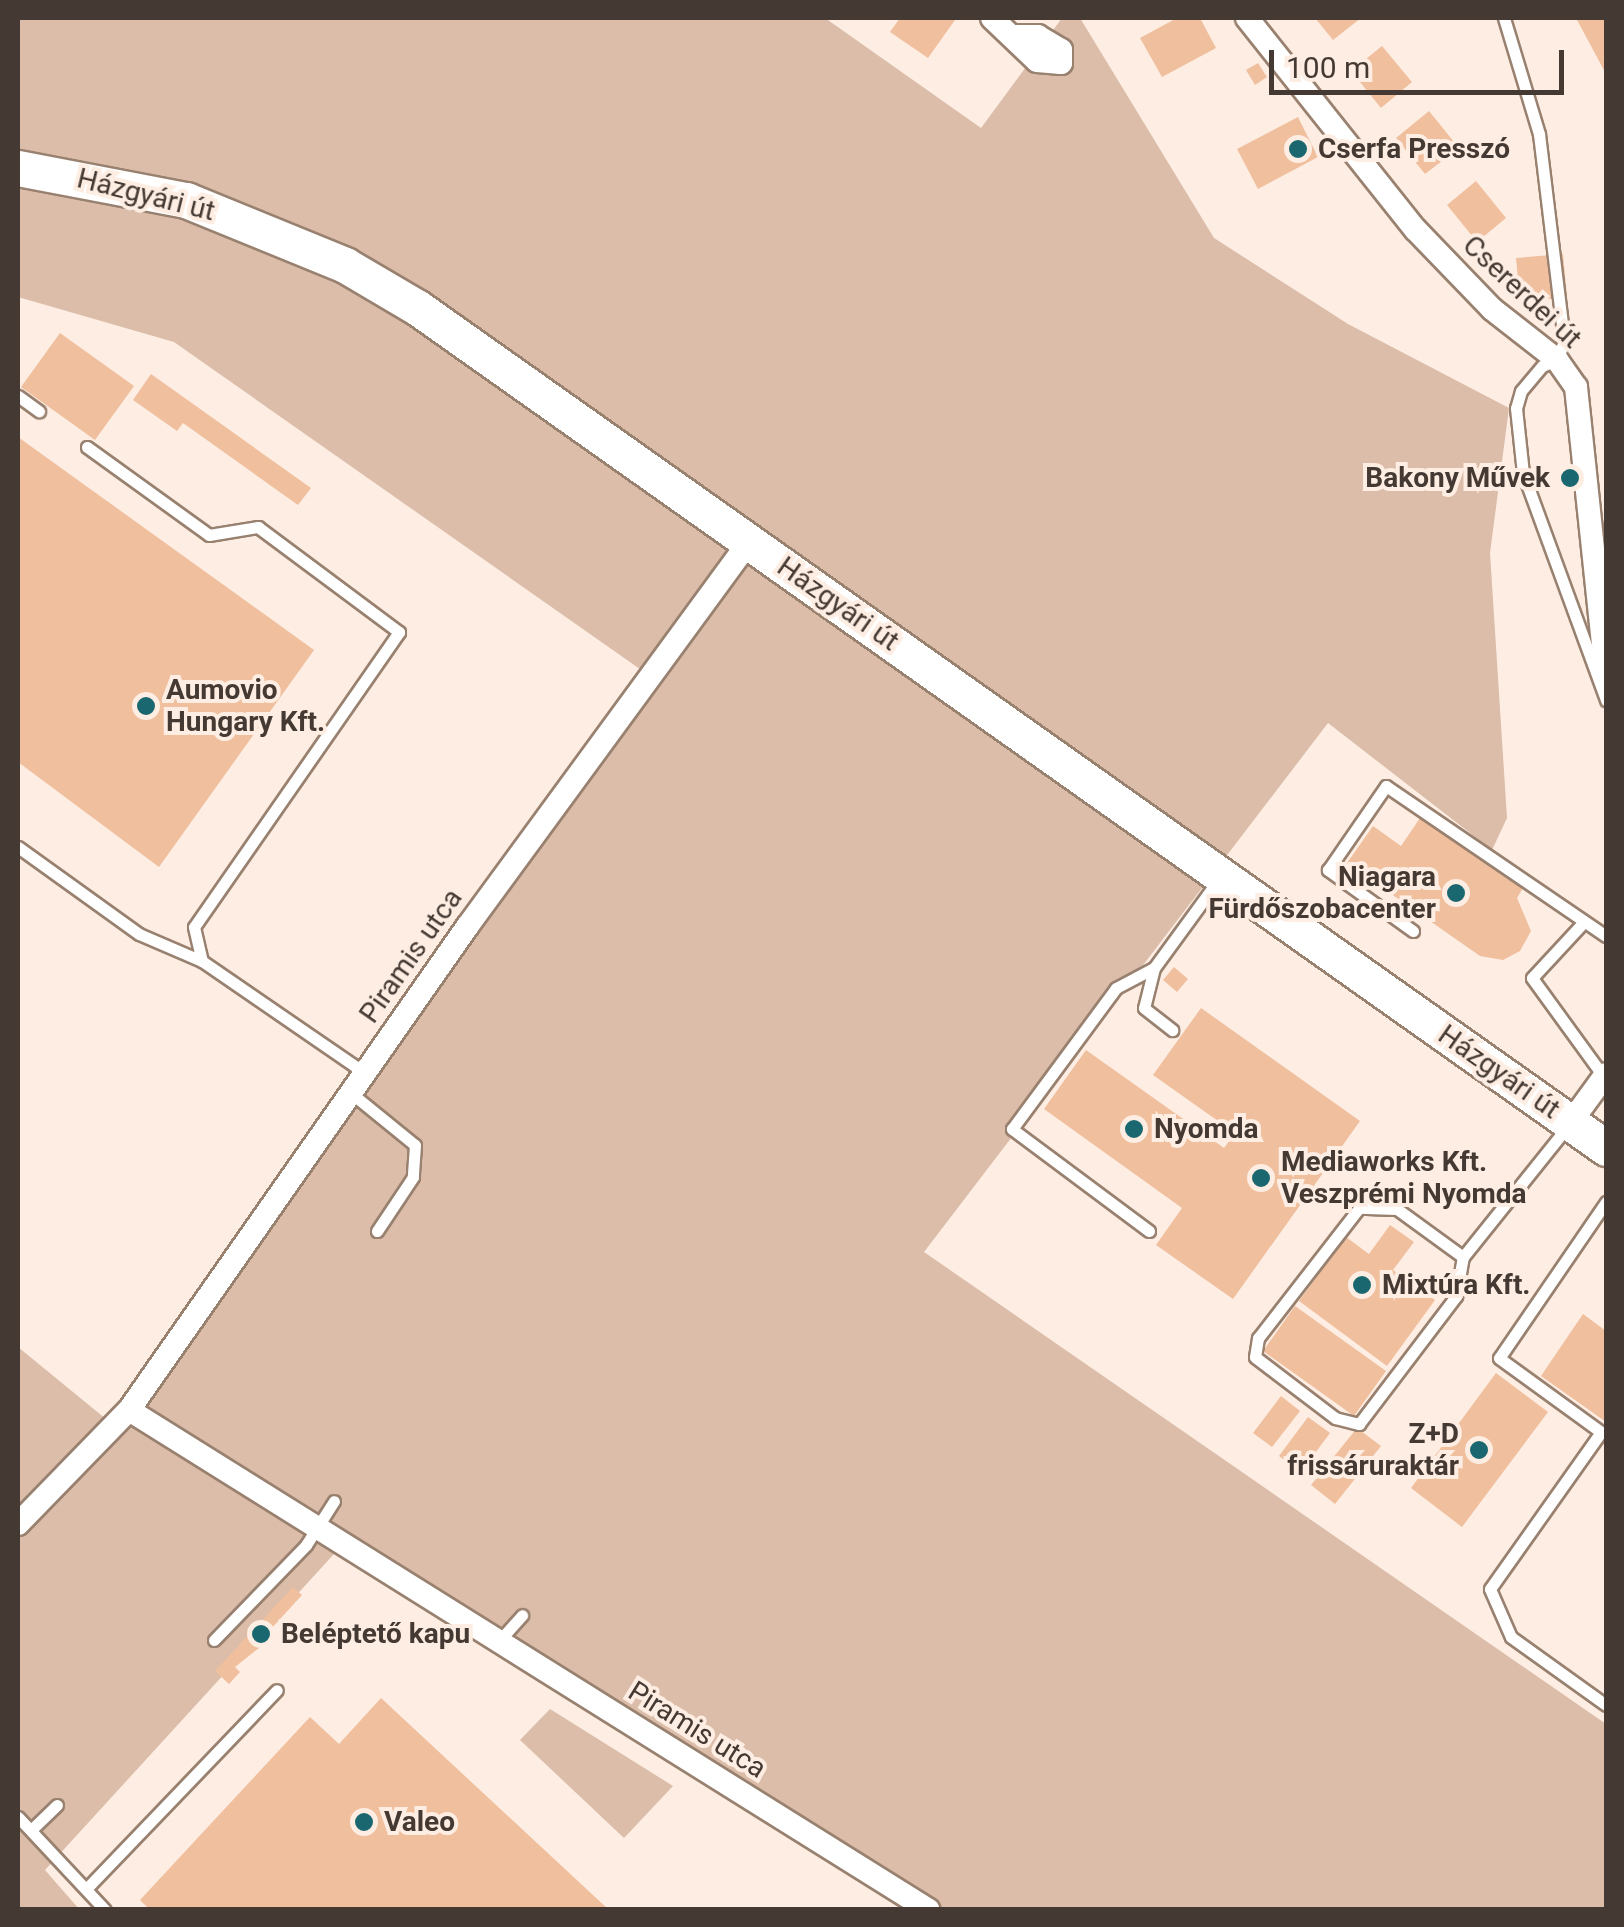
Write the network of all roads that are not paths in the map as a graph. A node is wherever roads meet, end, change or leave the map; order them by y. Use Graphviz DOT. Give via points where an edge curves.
graph roads {
  1 [pos="992,18"];
  2 [pos="1246,18"];
  3 [pos="1504,18"];
  4 [pos="1014,36"];
  5 [pos="18,168"];
  6 [pos="1557,360"];
  7 [pos="18,396"];
  8 [pos="38,412"];
  9 [pos="87,446"];
  10 [pos="748,540"];
  11 [pos="1606,668"];
  12 [pos="1606,700"];
  13 [pos="18,847"];
  14 [pos="1222,875"];
  15 [pos="1582,925"];
  16 [pos="1413,930"];
  17 [pos="1606,936"];
  18 [pos="202,961"];
  19 [pos="1154,968"];
  20 [pos="1172,1030"];
  21 [pos="365,1073"];
  22 [pos="1605,1076"];
  23 [pos="351,1093"];
  24 [pos="1570,1122"];
  25 [pos="1606,1148"];
  26 [pos="1606,1202"];
  27 [pos="377,1231"];
  28 [pos="1149,1231"];
  29 [pos="1463,1257"];
  30 [pos="129,1410"];
  31 [pos="334,1501"];
  32 [pos="18,1524"];
  33 [pos="318,1530"];
  34 [pos="522,1614"];
  35 [pos="214,1640"];
  36 [pos="498,1642"];
  37 [pos="278,1690"];
  38 [pos="1606,1705"];
  39 [pos="57,1805"];
  40 [pos="18,1818"];
  41 [pos="31,1830"];
  42 [pos="87,1888"];
  43 [pos="105,1910"];
  44 [pos="929,1910"];
  1 -- 4 [label="street"];
  2 -- 6 [label="street, Csererdei út" via="1445,263"];
  3 -- 6 [label="lane" via="1539,134 1564,341"];
  5 -- 10 [label="main road, Házgyári út" via="186,200 345,265"];
  6 -- 11 [label="street, Csererdei út" via="1576,387 1582,417"];
  6 -- 12 [label="lane" via="1542,366 1520,391 1523,473"];
  7 -- 8 [label="lane"];
  9 -- 18 [label="lane" via="209,535 258,527 399,632 210,897 194,927"];
  10 -- 14 [label="main road, Házgyári út"];
  10 -- 21 [label="street, Piramis utca"];
  13 -- 18 [label="lane" via="139,934"];
  14 -- 19 [label="lane"];
  14 -- 24 [label="main road, Házgyári út"];
  15 -- 16 [label="lane" via="1386,786 1328,870"];
  15 -- 17 [label="lane"];
  15 -- 22 [label="lane" via="1532,978"];
  18 -- 21 [label="lane"];
  19 -- 20 [label="lane" via="1144,1008"];
  19 -- 28 [label="lane" via="1116,988 1012,1128"];
  21 -- 23 [label="street, Piramis utca"];
  22 -- 24 [label="street"];
  23 -- 27 [label="lane" via="415,1146 414,1177"];
  23 -- 30 [label="street, Piramis utca"];
  24 -- 25 [label="main road, Házgyári út"];
  24 -- 29 [label="lane"];
  26 -- 38 [label="lane" via="1498,1358 1601,1432 1490,1589 1510,1637"];
  29 -- 29 [label="lane" via="1397,1208 1359,1208 1258,1338 1256,1357 1335,1418 1359,1424 1456,1296"];
  30 -- 32 [label="street, Piramis utca"];
  30 -- 33 [label="street, Piramis utca"];
  31 -- 33 [label="lane"];
  33 -- 35 [label="lane"];
  33 -- 36 [label="street, Piramis utca"];
  34 -- 36 [label="lane"];
  36 -- 44 [label="street, Piramis utca"];
  37 -- 42 [label="lane"];
  39 -- 41 [label="lane"];
  40 -- 41 [label="lane"];
  41 -- 42 [label="lane"];
  42 -- 43 [label="lane"];
}
